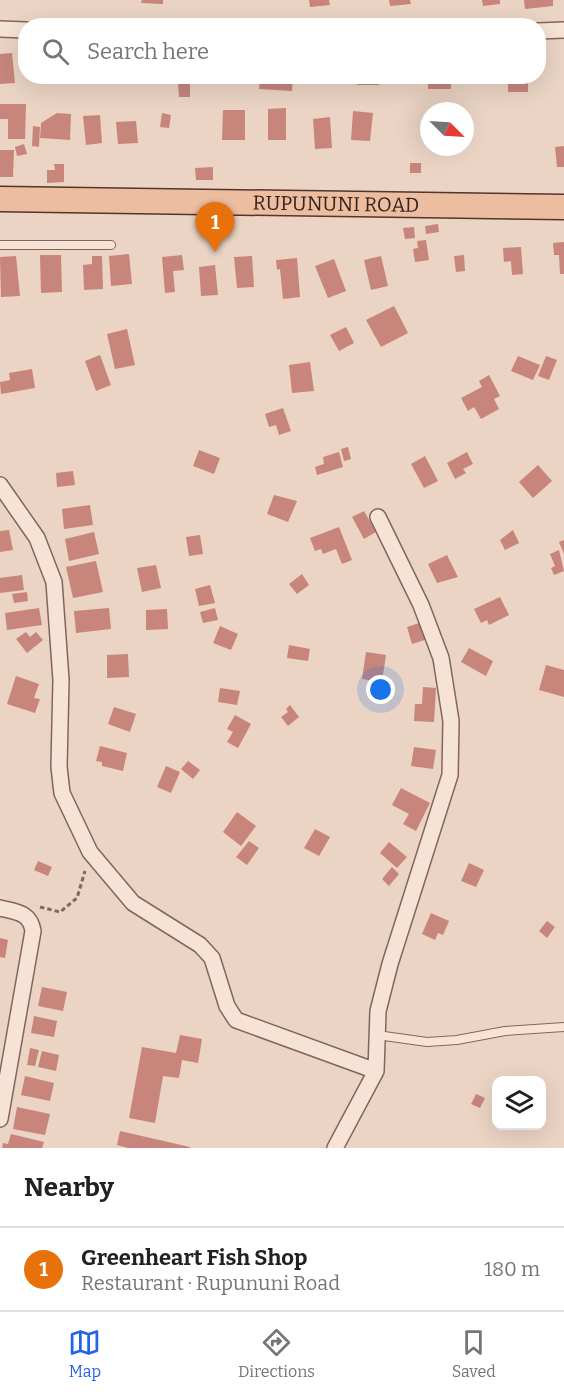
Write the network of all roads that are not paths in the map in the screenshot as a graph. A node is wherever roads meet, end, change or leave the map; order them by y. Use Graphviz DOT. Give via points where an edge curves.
graph roads {
  1 [pos="0,29"];
  2 [pos="18,30"];
  3 [pos="564,30"];
  4 [pos="546,31"];
  5 [pos="0,199"];
  6 [pos="564,207"];
  7 [pos="0,245"];
  8 [pos="111,245"];
  9 [pos="0,485"];
  10 [pos="378,517"];
  11 [pos="0,908"];
  12 [pos="564,1027"];
  13 [pos="377,1035"];
  14 [pos="376,1071"];
  15 [pos="1,1108"];
  16 [pos="335,1148"];
  1 -- 2 [label="street"];
  3 -- 4 [label="street"];
  5 -- 6 [label="main road, RUPUNUNI ROAD"];
  7 -- 8 [label="lane"];
  9 -- 14 [label="street" via="37,538 54,582 61,681 62,793 90,852 133,903 200,945 212,958 227,1006 236,1020"];
  10 -- 13 [label="street" via="421,604 441,658 451,721 450,775 390,964 378,1011"];
  11 -- 15 [label="street" via="25,914 33,931"];
  12 -- 13 [label="lane" via="427,1042"];
  13 -- 14 [label="street"];
  14 -- 16 [label="street"];
}
